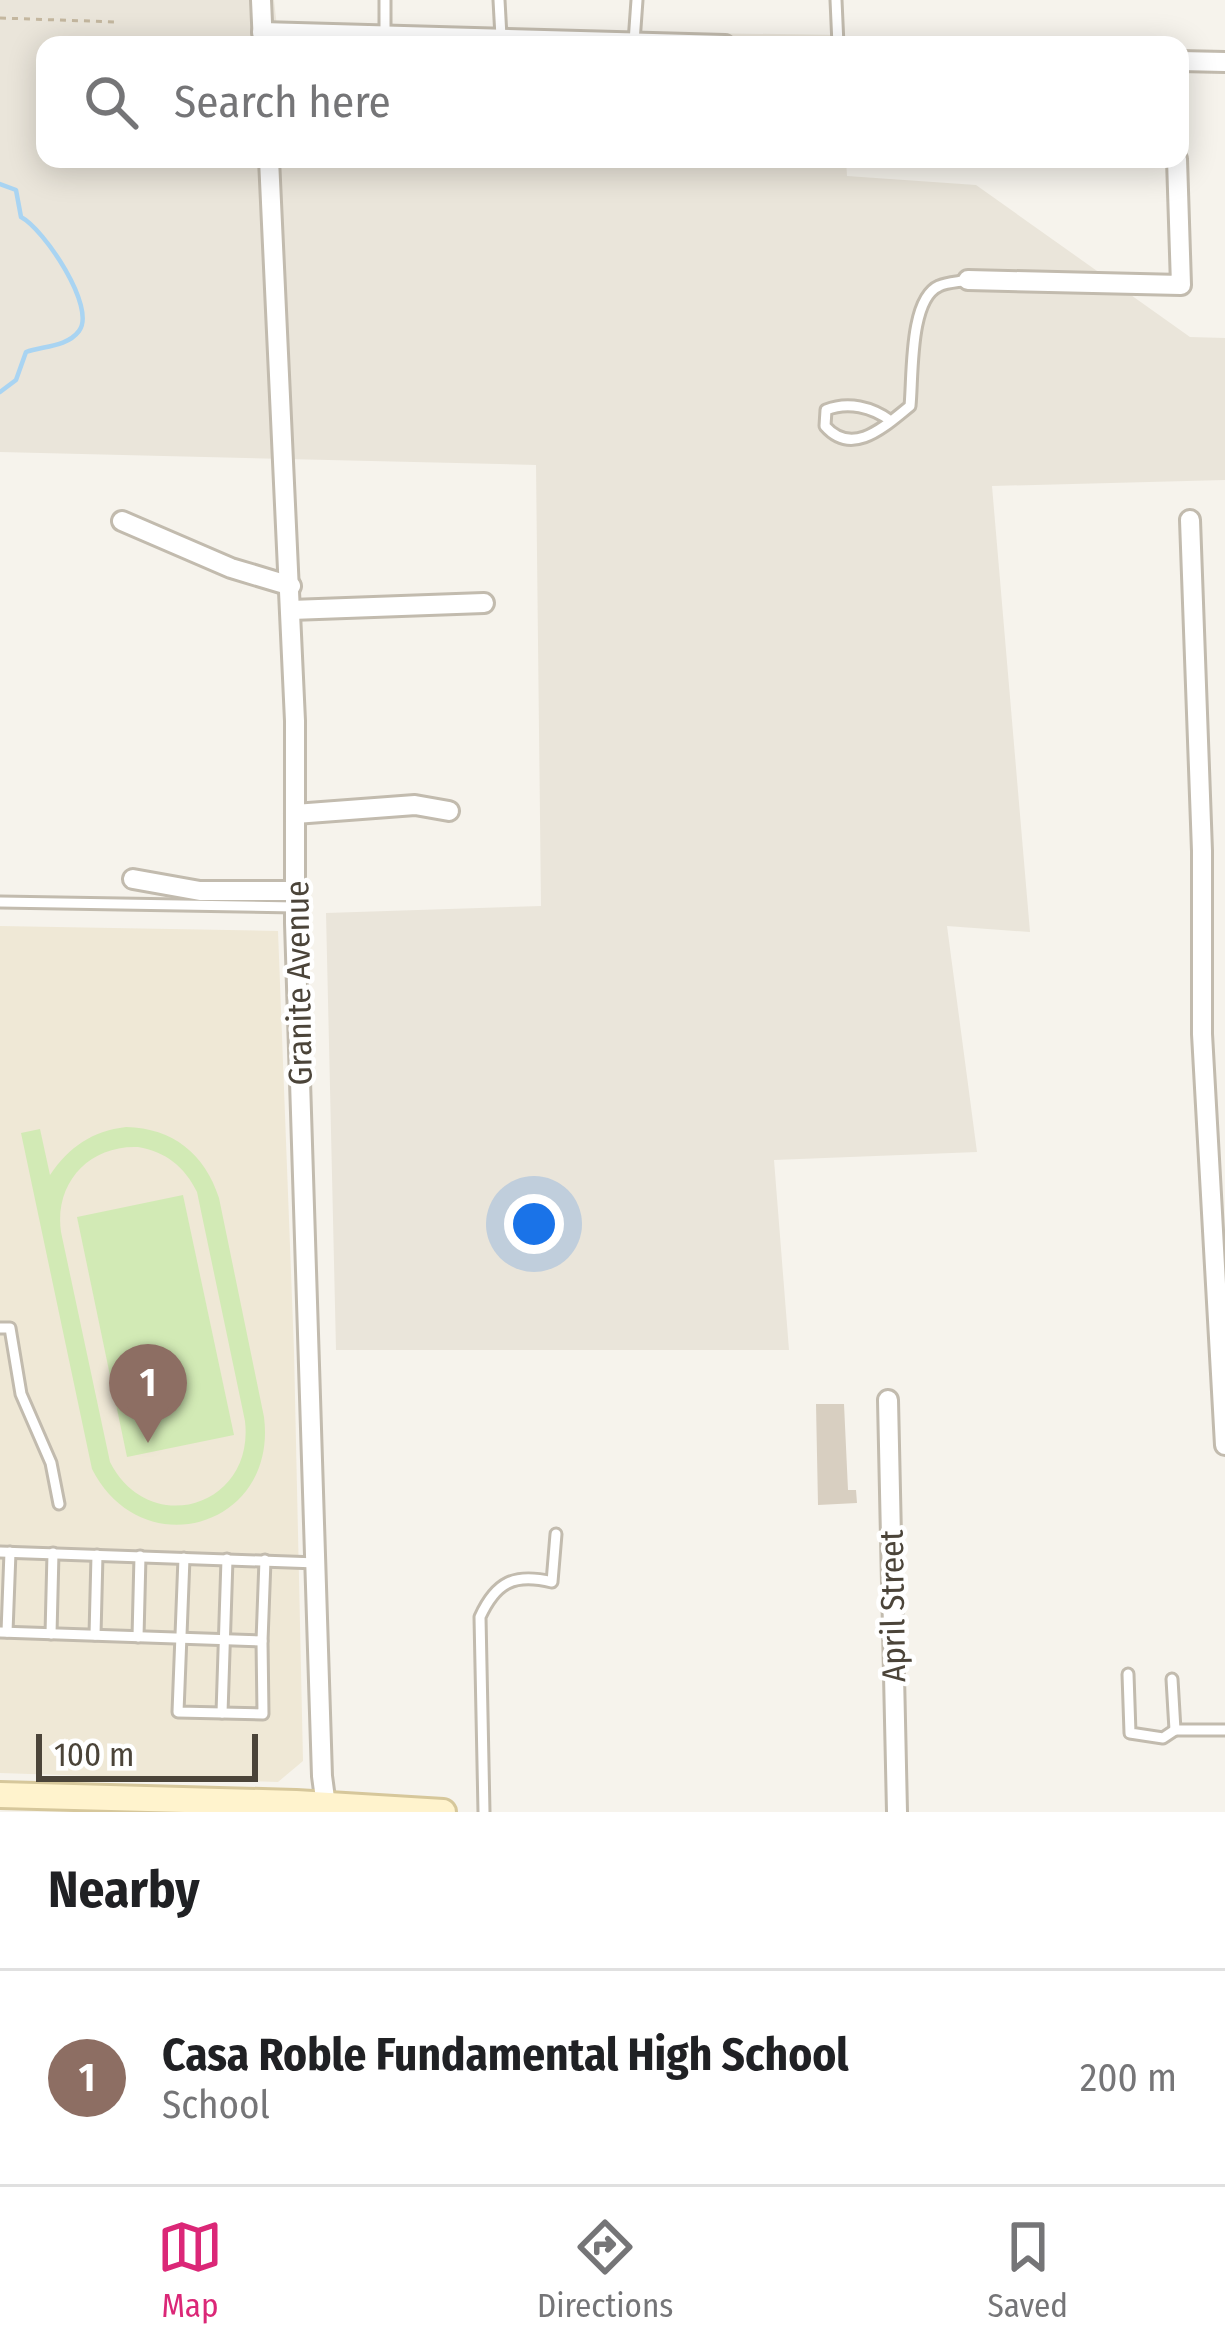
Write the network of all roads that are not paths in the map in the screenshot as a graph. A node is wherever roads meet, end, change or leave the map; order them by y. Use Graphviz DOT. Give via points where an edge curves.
graph roads {
  1 [pos="261,0"];
  2 [pos="385,0"];
  3 [pos="499,0"];
  4 [pos="637,0"];
  5 [pos="836,0"];
  6 [pos="385,33"];
  7 [pos="262,36"];
  8 [pos="311,36"];
  9 [pos="472,36"];
  10 [pos="501,36"];
  11 [pos="634,36"];
  12 [pos="838,36"];
  13 [pos="1189,61"];
  14 [pos="1225,62"];
  15 [pos="268,168"];
  16 [pos="1177,168"];
  17 [pos="968,280"];
  18 [pos="891,421"];
  19 [pos="1190,520"];
  20 [pos="122,521"];
  21 [pos="290,586"];
  22 [pos="484,604"];
  23 [pos="291,610"];
  24 [pos="449,811"];
  25 [pos="295,814"];
  26 [pos="133,880"];
  27 [pos="295,899"];
  28 [pos="0,902"];
  29 [pos="0,1328"];
  30 [pos="888,1400"];
  31 [pos="1225,1445"];
  32 [pos="58,1504"];
  33 [pos="556,1534"];
  34 [pos="5,1552"];
  35 [pos="53,1553"];
  36 [pos="97,1555"];
  37 [pos="140,1556"];
  38 [pos="184,1558"];
  39 [pos="226,1559"];
  40 [pos="265,1560"];
  41 [pos="317,1563"];
  42 [pos="4,1632"];
  43 [pos="50,1634"];
  44 [pos="95,1635"];
  45 [pos="137,1636"];
  46 [pos="182,1638"];
  47 [pos="224,1640"];
  48 [pos="262,1641"];
  49 [pos="1128,1674"];
  50 [pos="1172,1679"];
  51 [pos="222,1713"];
  52 [pos="1175,1730"];
  53 [pos="1225,1730"];
  54 [pos="0,1795"];
  55 [pos="326,1806"];
  56 [pos="443,1812"];
  57 [pos="484,1812"];
  58 [pos="897,1812"];
  1 -- 7 [label="street"];
  2 -- 6 [label="lane"];
  3 -- 10 [label="lane"];
  4 -- 11 [label="lane"];
  5 -- 12 [label="lane"];
  6 -- 8 [label="street"];
  6 -- 9 [label="street"];
  13 -- 14 [label="street"];
  15 -- 21 [label="street, Granite Avenue"];
  16 -- 17 [label="street" via="1181,285"];
  17 -- 18 [label="lane" via="926,295 910,406"];
  18 -- 18 [label="lane" via="859,439 825,426 826,410 837,406 872,409"];
  19 -- 31 [label="street" via="1202,1034"];
  20 -- 21 [label="street"];
  21 -- 23 [label="street, Granite Avenue"];
  22 -- 23 [label="street"];
  23 -- 25 [label="street, Granite Avenue"];
  24 -- 25 [label="street" via="415,805"];
  25 -- 27 [label="street, Granite Avenue"];
  26 -- 27 [label="street"];
  27 -- 28 [label="lane"];
  27 -- 41 [label="street, Granite Avenue"];
  29 -- 32 [label="lane" via="10,1328 21,1394 51,1463"];
  30 -- 58 [label="street, April Street"];
  33 -- 57 [label="lane" via="552,1582 505,1580 480,1617"];
  34 -- 35 [label="lane"];
  34 -- 42 [label="lane"];
  35 -- 36 [label="lane"];
  35 -- 43 [label="lane"];
  36 -- 37 [label="lane"];
  36 -- 44 [label="lane"];
  37 -- 38 [label="lane"];
  37 -- 45 [label="lane"];
  38 -- 39 [label="lane"];
  38 -- 46 [label="lane"];
  39 -- 40 [label="lane"];
  39 -- 47 [label="lane"];
  40 -- 41 [label="lane"];
  40 -- 48 [label="lane"];
  41 -- 55 [label="street, Granite Avenue"];
  42 -- 43 [label="lane"];
  43 -- 44 [label="lane"];
  44 -- 45 [label="lane"];
  45 -- 46 [label="lane"];
  46 -- 47 [label="lane"];
  46 -- 51 [label="lane" via="178,1712"];
  47 -- 48 [label="lane"];
  47 -- 51 [label="lane"];
  48 -- 51 [label="lane" via="263,1714"];
  49 -- 52 [label="lane" via="1130,1732 1163,1738"];
  50 -- 52 [label="lane"];
  52 -- 53 [label="lane"];
  54 -- 55 [label="main road"];
  55 -- 56 [label="main road"];
}
